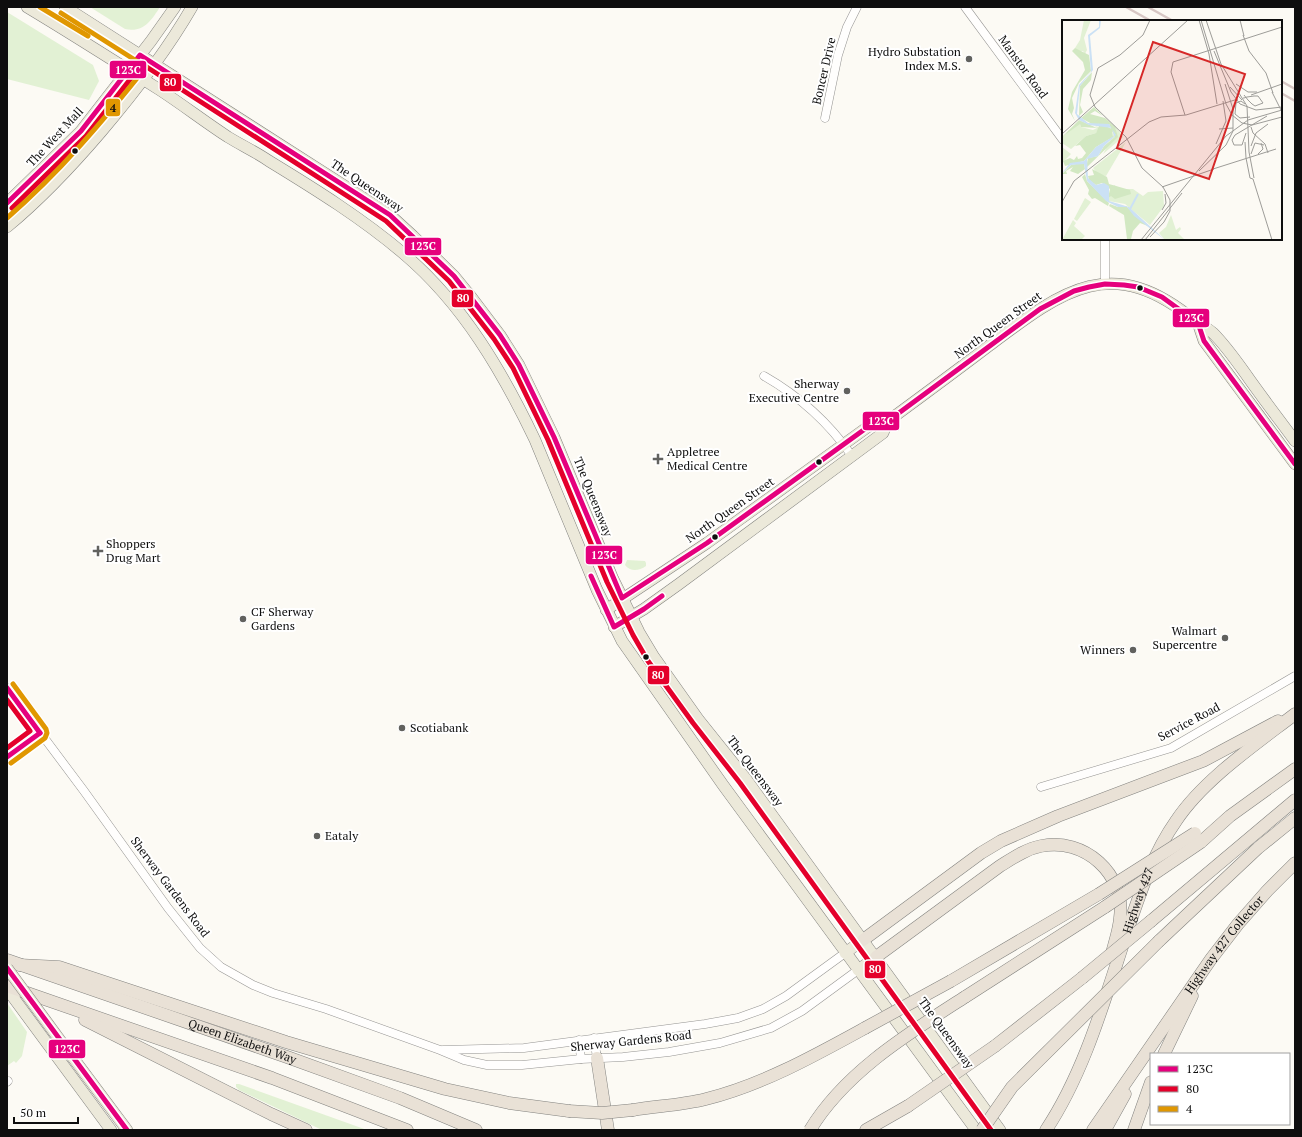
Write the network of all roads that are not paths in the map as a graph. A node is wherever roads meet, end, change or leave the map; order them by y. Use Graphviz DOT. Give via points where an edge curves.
graph roads {
  1 [pos="27,7"];
  2 [pos="65,7"];
  3 [pos="175,7"];
  4 [pos="192,7"];
  5 [pos="857,7"];
  6 [pos="965,7"];
  7 [pos="140,55"];
  8 [pos="156,65"];
  9 [pos="128,70"];
  10 [pos="144,80"];
  11 [pos="825,118"];
  12 [pos="1062,139"];
  13 [pos="7,203"];
  14 [pos="7,227"];
  15 [pos="1105,240"];
  16 [pos="1105,284"];
  17 [pos="1198,323"];
  18 [pos="764,376"];
  19 [pos="888,421"];
  20 [pos="535,440"];
  21 [pos="1295,441"];
  22 [pos="844,444"];
  23 [pos="562,456"];
  24 [pos="852,456"];
  25 [pos="1295,464"];
  26 [pos="622,598"];
  27 [pos="606,610"];
  28 [pos="632,616"];
  29 [pos="614,627"];
  30 [pos="1295,676"];
  31 [pos="7,688"];
  32 [pos="1295,713"];
  33 [pos="40,733"];
  34 [pos="7,757"];
  35 [pos="1295,769"];
  36 [pos="1041,787"];
  37 [pos="1295,800"];
  38 [pos="1295,818"];
  39 [pos="1198,837"];
  40 [pos="1295,863"];
  41 [pos="863,940"];
  42 [pos="845,953"];
  43 [pos="876,957"];
  44 [pos="1211,959"];
  45 [pos="7,960"];
  46 [pos="19,964"];
  47 [pos="7,968"];
  48 [pos="858,970"];
  49 [pos="7,988"];
  50 [pos="51,1002"];
  51 [pos="1094,1028"];
  52 [pos="1160,1032"];
  53 [pos="594,1038"];
  54 [pos="579,1040"];
  55 [pos="440,1050"];
  56 [pos="1164,1053"];
  57 [pos="581,1058"];
  58 [pos="597,1058"];
  59 [pos="1150,1085"];
  60 [pos="111,1130"];
  61 [pos="127,1130"];
  62 [pos="306,1130"];
  63 [pos="407,1130"];
  64 [pos="476,1130"];
  65 [pos="608,1130"];
  66 [pos="810,1130"];
  67 [pos="866,1130"];
  68 [pos="976,1130"];
  69 [pos="982,1130"];
  70 [pos="1000,1130"];
  71 [pos="1046,1130"];
  72 [pos="1093,1130"];
  73 [pos="1105,1130"];
  74 [pos="1134,1130"];
  1 -- 9 [label="main road"];
  2 -- 7 [label="main road, The Queensway"];
  3 -- 7 [label="main road, The West Mall"];
  4 -- 8 [label="main road"];
  5 -- 11 [label="street, Boncer Drive" via="838,55"];
  6 -- 12 [label="street, Manstor Road"];
  7 -- 8 [label="main road, The Queensway"];
  7 -- 9 [label="main road, The West Mall"];
  8 -- 10 [label="main road"];
  8 -- 23 [label="main road, The Queensway" via="390,215 431,253 454,276 500,335 519,365"];
  9 -- 10 [label="main road"];
  9 -- 13 [label="main road, The West Mall" via="82,131"];
  10 -- 14 [label="main road" via="69,168"];
  10 -- 20 [label="main road" via="319,193 379,234 411,260 432,280 478,336 502,375"];
  15 -- 16 [label="street"];
  16 -- 17 [label="main road, North Queen Street" via="1138,287 1151,292 1170,302"];
  16 -- 19 [label="main road, North Queen Street" via="1074,291 1040,309"];
  17 -- 21 [label="main road, North Queen Street" via="1212,332 1226,348"];
  17 -- 25 [label="main road" via="1204,340"];
  18 -- 22 [label="street" via="812,410"];
  19 -- 22 [label="main road, North Queen Street" via="876,421"];
  19 -- 24 [label="main road, North Queen Street" via="883,433"];
  20 -- 23 [label="main road" via="543,449"];
  20 -- 27 [label="main road"];
  22 -- 24 [label="street"];
  22 -- 26 [label="main road, North Queen Street" via="707,543"];
  23 -- 26 [label="main road, The Queensway"];
  24 -- 28 [label="main road, North Queen Street"];
  26 -- 27 [label="main road, North Queen Street"];
  26 -- 28 [label="main road, The Queensway"];
  27 -- 29 [label="main road"];
  28 -- 29 [label="main road, North Queen Street"];
  28 -- 41 [label="main road, The Queensway" via="638,632 668,677"];
  29 -- 42 [label="main road" via="649,681"];
  30 -- 36 [label="street, Service Road" via="1171,748"];
  31 -- 33 [label="street, Sherway Gardens Road"];
  32 -- 41 [label="highway" via="1203,761 1058,816 1001,841"];
  32 -- 51 [label="highway, Highway 427" via="1202,790 1176,820 1162,843 1140,892"];
  33 -- 34 [label="street"];
  33 -- 55 [label="street, Sherway Gardens Road" via="180,923 200,948 221,967 273,993"];
  35 -- 39 [label="highway"];
  37 -- 67 [label="highway, bridge" via="1082,978 995,1046 908,1106"];
  38 -- 69 [label="highway, bridge" via="1258,848 1159,941 1012,1087"];
  39 -- 46 [label="highway, bridge" via="951,981 826,1050 756,1083 706,1099 634,1110 602,1113 569,1111 509,1103 445,1089 286,1042 59,967"];
  39 -- 66 [label="highway, bridge" via="1105,907 893,1045 866,1066 840,1092"];
  40 -- 44 [label="highway, Highway 427 Collector" via="1238,924"];
  41 -- 42 [label="main road, Sherway Gardens Road"];
  41 -- 43 [label="main road, The Queensway"];
  42 -- 48 [label="main road"];
  42 -- 53 [label="street, Sherway Gardens Road" via="786,996 763,1009 738,1018"];
  43 -- 48 [label="main road, Sherway Gardens Road"];
  43 -- 51 [label="highway" via="1017,856 1043,845 1072,846 1100,862 1114,882 1120,904 1120,918"];
  43 -- 70 [label="main road, The Queensway"];
  44 -- 52 [label="highway, Highway 427 Collector"];
  44 -- 56 [label="highway"];
  45 -- 46 [label="highway, Queen Elizabeth Way"];
  46 -- 64 [label="highway, Queen Elizabeth Way" via="400,1098"];
  47 -- 61 [label="main road, bridge"];
  48 -- 58 [label="street, Sherway Gardens Road" via="802,1011 771,1028 713,1044 661,1053"];
  48 -- 68 [label="main road"];
  49 -- 50 [label="highway, Queen Elizabeth Way"];
  49 -- 60 [label="main road"];
  50 -- 62 [label="highway"];
  50 -- 63 [label="highway, Queen Elizabeth Way" via="272,1078"];
  51 -- 71 [label="highway, Highway 427" via="1069,1092"];
  52 -- 72 [label="highway"];
  52 -- 73 [label="highway"];
  53 -- 54 [label="street, Sherway Gardens Road"];
  53 -- 58 [label="street"];
  54 -- 55 [label="street, Sherway Gardens Road" via="524,1048"];
  54 -- 57 [label="street"];
  55 -- 57 [label="street, Sherway Gardens Road" via="464,1060 487,1065 522,1065"];
  57 -- 58 [label="street, Sherway Gardens Road"];
  58 -- 65 [label="highway"];
  59 -- 74 [label="highway"];
}
